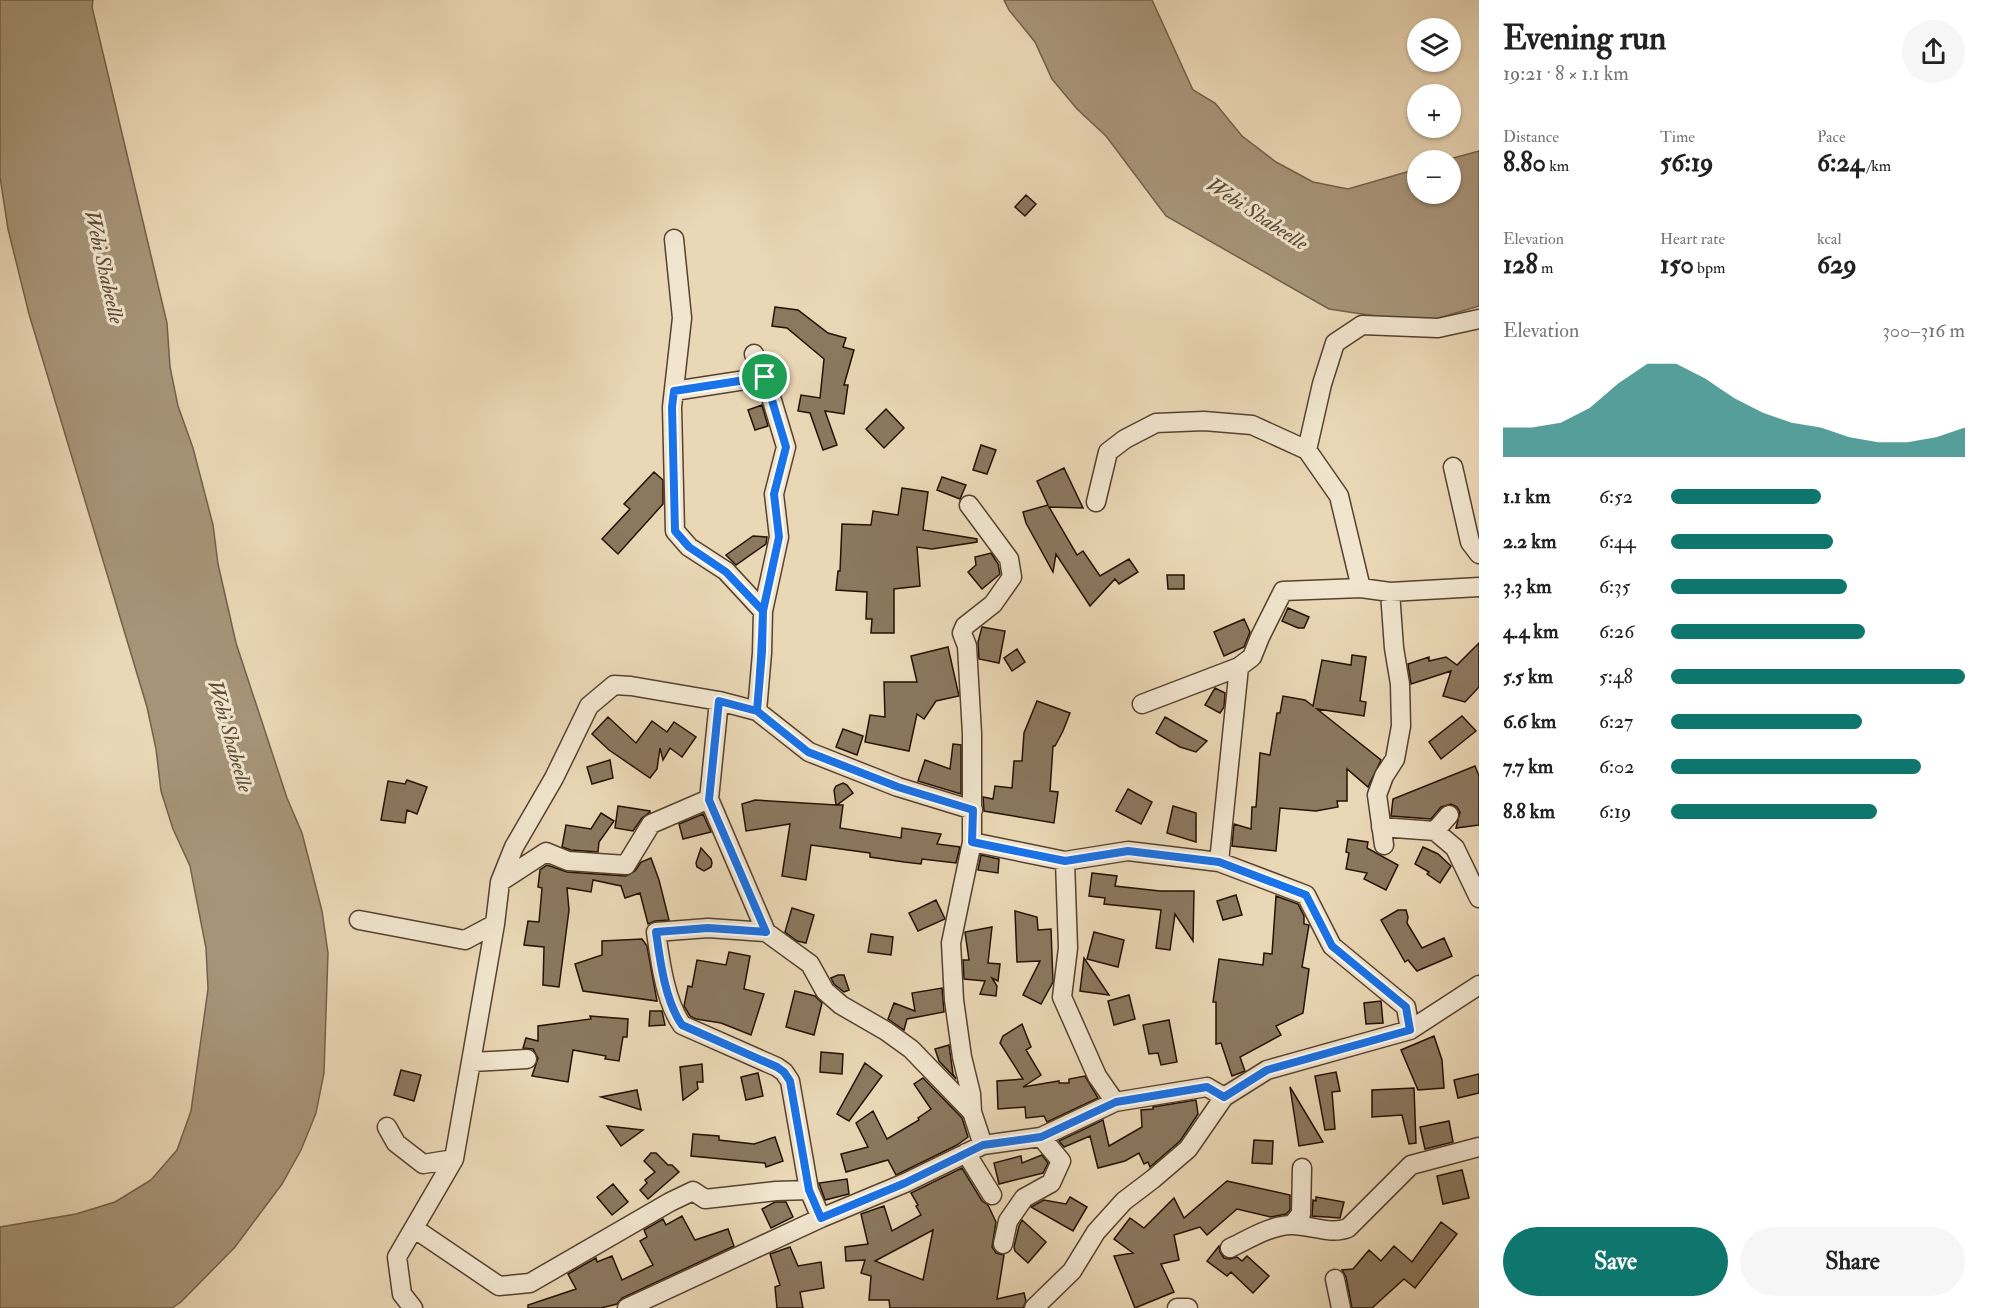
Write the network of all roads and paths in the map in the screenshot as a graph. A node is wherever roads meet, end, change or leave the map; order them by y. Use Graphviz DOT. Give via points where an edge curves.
graph roads {
  1 [pos="674,239"];
  2 [pos="1479,319"];
  3 [pos="754,354"];
  4 [pos="765,377"];
  5 [pos="674,391"];
  6 [pos="1307,450"];
  7 [pos="1454,467"];
  8 [pos="1096,502"];
  9 [pos="969,505"];
  10 [pos="1479,554"];
  11 [pos="1479,587"];
  12 [pos="1361,588"];
  13 [pos="1390,592"];
  14 [pos="763,611"];
  15 [pos="1239,667"];
  16 [pos="719,701"];
  17 [pos="1142,704"];
  18 [pos="757,711"];
  19 [pos="709,800"];
  20 [pos="973,810"];
  21 [pos="1449,815"];
  22 [pos="1381,827"];
  23 [pos="1435,831"];
  24 [pos="972,842"];
  25 [pos="1384,845"];
  26 [pos="1065,861"];
  27 [pos="1219,862"];
  28 [pos="500,882"];
  29 [pos="1479,898"];
  30 [pos="359,920"];
  31 [pos="495,924"];
  32 [pos="766,932"];
  33 [pos="1479,985"];
  34 [pos="1410,1030"];
  35 [pos="527,1059"];
  36 [pos="472,1062"];
  37 [pos="1224,1097"];
  38 [pos="1116,1102"];
  39 [pos="972,1112"];
  40 [pos="387,1127"];
  41 [pos="1041,1137"];
  42 [pos="983,1145"];
  43 [pos="1479,1147"];
  44 [pos="966,1153"];
  45 [pos="454,1159"];
  46 [pos="1302,1168"];
  47 [pos="809,1190"];
  48 [pos="1386,1190"];
  49 [pos="992,1195"];
  50 [pos="1370,1216"];
  51 [pos="821,1218"];
  52 [pos="1292,1225"];
  53 [pos="415,1229"];
  54 [pos="1003,1244"];
  55 [pos="1230,1248"];
  56 [pos="1335,1279"];
  57 [pos="413,1308"];
  58 [pos="627,1308"];
  59 [pos="1034,1308"];
  60 [pos="1177,1308"];
  61 [pos="1188,1308"];
  62 [pos="1341,1308"];
  1 -- 5 [label="street" via="682,318"];
  2 -- 6 [label="street" via="1438,327 1362,325 1335,344"];
  3 -- 4 [label="street"];
  4 -- 5 [label="street"];
  4 -- 14 [label="street" via="786,447 774,494 779,537"];
  5 -- 14 [label="street" via="675,531 689,547 726,572"];
  6 -- 8 [label="street" via="1252,425 1156,423 1108,452"];
  6 -- 12 [label="street" via="1339,496"];
  7 -- 10 [label="street" via="1470,542"];
  9 -- 20 [label="street" via="1010,559 1012,576 993,604 965,626 962,633 968,646"];
  11 -- 13 [label="street"];
  12 -- 13 [label="street"];
  12 -- 15 [label="street" via="1283,591 1252,657"];
  13 -- 22 [label="street" via="1401,726 1395,759 1377,795"];
  14 -- 18 [label="street"];
  15 -- 17 [label="street"];
  15 -- 27 [label="street"];
  16 -- 18 [label="street"];
  16 -- 19 [label="street"];
  16 -- 28 [label="street" via="614,685 589,706"];
  18 -- 20 [label="street" via="808,752 898,787"];
  19 -- 28 [label="street" via="651,824 626,865 568,861 546,852"];
  19 -- 32 [label="street"];
  20 -- 24 [label="street"];
  21 -- 23 [label="street"];
  22 -- 23 [label="street"];
  22 -- 25 [label="street"];
  23 -- 29 [label="street" via="1455,848"];
  24 -- 26 [label="street"];
  24 -- 39 [label="street" via="951,943 954,1000"];
  26 -- 27 [label="street" via="1128,851"];
  26 -- 38 [label="street" via="1068,948 1062,997 1097,1076"];
  27 -- 34 [label="street" via="1306,895 1332,946 1406,1007"];
  28 -- 31 [label="street"];
  30 -- 31 [label="street" via="465,940"];
  31 -- 36 [label="street"];
  32 -- 39 [label="street" via="810,964 825,991 841,1005 911,1049"];
  32 -- 47 [label="street" via="708,928 656,932 659,958 682,1025 777,1067 790,1081"];
  33 -- 34 [label="street"];
  34 -- 37 [label="street" via="1267,1070"];
  35 -- 36 [label="street"];
  36 -- 45 [label="street"];
  37 -- 38 [label="street" via="1207,1087"];
  37 -- 59 [label="street" via="1188,1149 1124,1201 1095,1232 1072,1271"];
  38 -- 41 [label="street"];
  39 -- 42 [label="street"];
  40 -- 45 [label="street" via="396,1143 423,1164"];
  41 -- 42 [label="street"];
  41 -- 54 [label="street" via="1061,1161 1051,1183 1024,1198 1008,1221"];
  42 -- 44 [label="street"];
  43 -- 48 [label="street" via="1411,1165"];
  44 -- 49 [label="street"];
  44 -- 51 [label="street"];
  45 -- 53 [label="street"];
  46 -- 52 [label="street" via="1301,1214"];
  47 -- 51 [label="street"];
  47 -- 53 [label="street" via="705,1199 693,1191 530,1283 500,1286"];
  48 -- 50 [label="street"];
  48 -- 52 [label="street" via="1348,1228 1339,1232"];
  51 -- 58 [label="street"];
  52 -- 55 [label="street" via="1264,1232"];
  53 -- 57 [label="street" via="397,1257 402,1294"];
  56 -- 62 [label="street"];
  60 -- 61 [label="street"];
}
